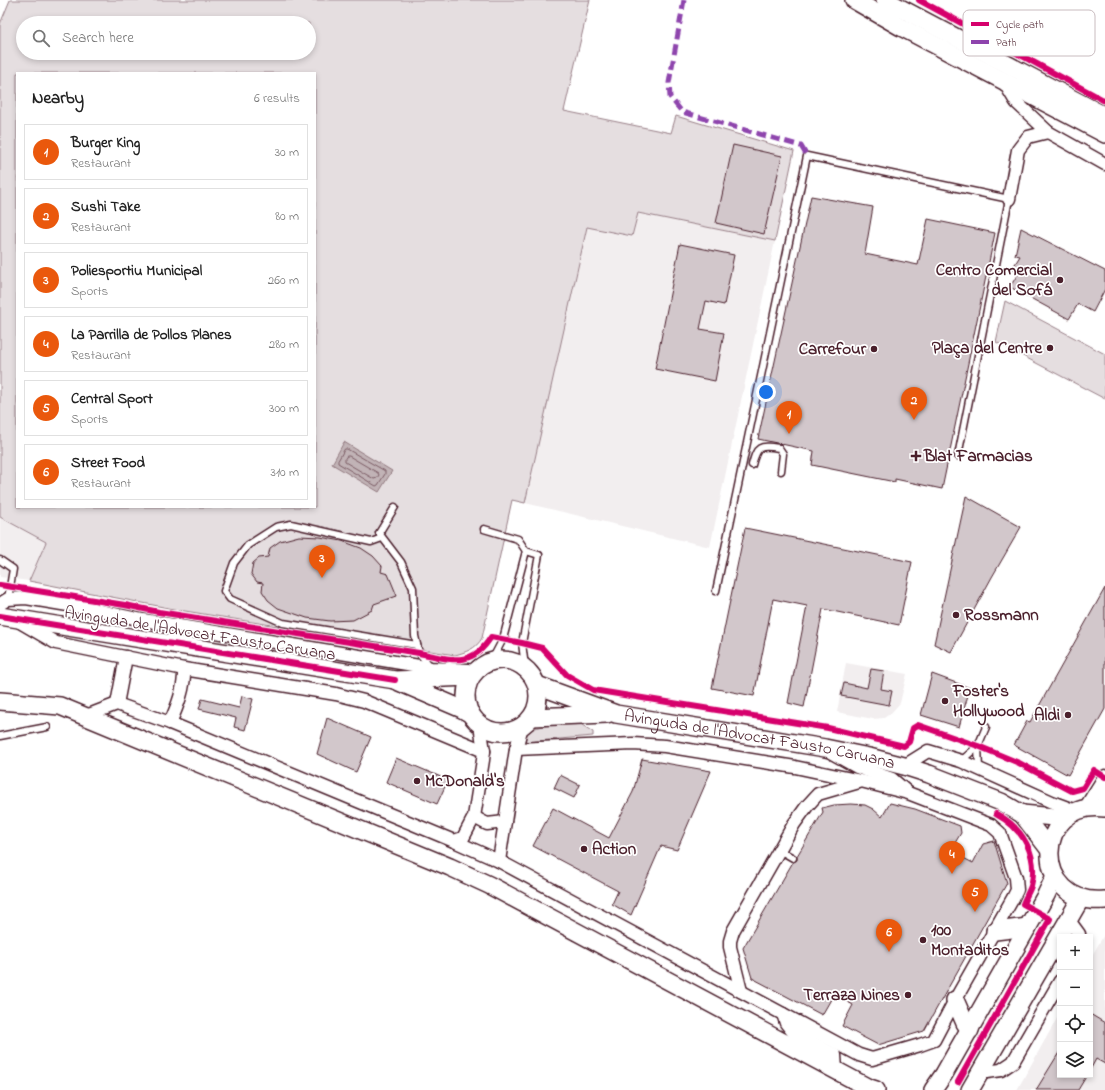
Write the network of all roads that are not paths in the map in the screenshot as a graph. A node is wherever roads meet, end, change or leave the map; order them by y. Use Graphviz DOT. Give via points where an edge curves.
graph roads {
  1 [pos="854,0"];
  2 [pos="885,0"];
  3 [pos="963,41"];
  4 [pos="991,56"];
  5 [pos="1002,80"];
  6 [pos="1105,116"];
  7 [pos="1048,132"];
  8 [pos="1105,134"];
  9 [pos="1105,164"];
  10 [pos="1009,199"];
  11 [pos="958,456"];
  12 [pos="752,465"];
  13 [pos="781,471"];
  14 [pos="396,507"];
  15 [pos="484,529"];
  16 [pos="382,538"];
  17 [pos="526,551"];
  18 [pos="0,560"];
  19 [pos="716,591"];
  20 [pos="4,602"];
  21 [pos="7,617"];
  22 [pos="417,645"];
  23 [pos="419,653"];
  24 [pos="126,657"];
  25 [pos="492,660"];
  26 [pos="408,664"];
  27 [pos="525,667"];
  28 [pos="431,668"];
  29 [pos="184,670"];
  30 [pos="473,674"];
  31 [pos="396,680"];
  32 [pos="537,685"];
  33 [pos="0,702"];
  34 [pos="117,704"];
  35 [pos="616,714"];
  36 [pos="86,716"];
  37 [pos="475,719"];
  38 [pos="527,722"];
  39 [pos="170,723"];
  40 [pos="47,727"];
  41 [pos="986,727"];
  42 [pos="0,736"];
  43 [pos="978,746"];
  44 [pos="825,748"];
  45 [pos="516,749"];
  46 [pos="484,751"];
  47 [pos="962,761"];
  48 [pos="904,766"];
  49 [pos="979,769"];
  50 [pos="1104,779"];
  51 [pos="861,781"];
  52 [pos="908,793"];
  53 [pos="1105,801"];
  54 [pos="1105,808"];
  55 [pos="1075,812"];
  56 [pos="1022,814"];
  57 [pos="474,817"];
  58 [pos="505,822"];
  59 [pos="454,841"];
  60 [pos="1049,849"];
  61 [pos="779,850"];
  62 [pos="793,858"];
  63 [pos="499,861"];
  64 [pos="1055,876"];
  65 [pos="1081,898"];
  66 [pos="1105,900"];
  67 [pos="1068,919"];
  68 [pos="1028,927"];
  69 [pos="995,931"];
  70 [pos="1079,934"];
  71 [pos="1057,986"];
  72 [pos="741,991"];
  73 [pos="955,1000"];
  74 [pos="783,1014"];
  75 [pos="970,1030"];
  76 [pos="836,1070"];
  77 [pos="980,1073"];
  78 [pos="870,1089"];
  79 [pos="933,1090"];
  80 [pos="970,1090"];
  1 -- 5 [label="street"];
  2 -- 3 [label="street"];
  4 -- 6 [label="street"];
  5 -- 7 [label="street" via="1016,102"];
  5 -- 8 [label="street"];
  7 -- 9 [label="street"];
  7 -- 10 [label="street" via="1028,137 1018,150"];
  10 -- 11 [label="lane"];
  10 -- 19 [label="lane" via="807,156"];
  12 -- 13 [label="lane" via="759,448 779,448 783,454"];
  14 -- 16 [label="lane" via="379,533"];
  15 -- 17 [label="lane" via="518,539"];
  16 -- 22 [label="lane" via="401,562 413,588"];
  16 -- 22 [label="lane" via="370,542 291,524 276,527 248,545 234,563 224,591 230,599 283,623"];
  17 -- 25 [label="lane" via="503,639"];
  17 -- 27 [label="lane" via="539,555 522,643"];
  18 -- 20 [label="lane" via="13,569"];
  20 -- 26 [label="street, Avinguda de l'Advocat Fausto Caruana" via="26,598"];
  21 -- 24 [label="street" via="56,643"];
  21 -- 31 [label="street, Avinguda de l'Advocat Fausto Caruana"];
  22 -- 23 [label="lane"];
  23 -- 26 [label="lane"];
  23 -- 28 [label="lane"];
  24 -- 29 [label="street"];
  24 -- 34 [label="street"];
  25 -- 27 [label="street" via="510,660"];
  25 -- 30 [label="street"];
  26 -- 28 [label="street, Avinguda de l'Advocat Fausto Caruana"];
  27 -- 32 [label="street"];
  28 -- 30 [label="street, Avinguda de l'Advocat Fausto Caruana"];
  29 -- 39 [label="street" via="185,681"];
  29 -- 46 [label="street" via="336,694 364,701"];
  30 -- 31 [label="street, Avinguda de l'Advocat Fausto Caruana"];
  30 -- 37 [label="street" via="465,696"];
  31 -- 37 [label="street, Avinguda de l'Advocat Fausto Caruana" via="462,709"];
  32 -- 35 [label="street, Avinguda de l'Advocat Fausto Caruana"];
  32 -- 38 [label="street" via="538,702"];
  33 -- 36 [label="street" via="60,706"];
  34 -- 36 [label="street"];
  34 -- 39 [label="street"];
  35 -- 38 [label="street, Avinguda de l'Advocat Fausto Caruana"];
  35 -- 44 [label="street, Avinguda de l'Advocat Fausto Caruana"];
  36 -- 76 [label="street" via="489,885"];
  37 -- 38 [label="street" via="491,730 507,732"];
  37 -- 46 [label="street"];
  38 -- 45 [label="street"];
  39 -- 59 [label="street"];
  40 -- 42 [label="lane"];
  41 -- 43 [label="lane"];
  43 -- 47 [label="lane"];
  43 -- 49 [label="lane"];
  44 -- 48 [label="street, Avinguda de l'Advocat Fausto Caruana"];
  44 -- 52 [label="street" via="857,767 892,779"];
  45 -- 51 [label="street, Avinguda de l'Advocat Fausto Caruana" via="633,744 665,746 795,767"];
  45 -- 58 [label="street"];
  46 -- 57 [label="street"];
  47 -- 48 [label="street, Avinguda de l'Advocat Fausto Caruana" via="928,751"];
  47 -- 49 [label="street, Avinguda de l'Advocat Fausto Caruana"];
  48 -- 56 [label="street, Avinguda de l'Advocat Fausto Caruana" via="1001,802"];
  49 -- 55 [label="street, Avinguda de l'Advocat Fausto Caruana"];
  50 -- 53 [label="street" via="1102,795"];
  50 -- 55 [label="street"];
  51 -- 52 [label="street, Avinguda de l'Advocat Fausto Caruana"];
  51 -- 61 [label="street" via="818,794 807,806"];
  52 -- 69 [label="street, Avinguda de l'Advocat Fausto Caruana" via="990,825 1000,833 1016,878 1017,890"];
  54 -- 55 [label="street" via="1095,807"];
  55 -- 56 [label="street, Avinguda de l'Advocat Fausto Caruana"];
  55 -- 60 [label="street" via="1055,830"];
  56 -- 60 [label="street, Avinguda de l'Advocat Fausto Caruana"];
  57 -- 58 [label="street" via="487,824"];
  57 -- 59 [label="street" via="463,838"];
  58 -- 63 [label="street"];
  59 -- 63 [label="street"];
  60 -- 64 [label="street" via="1049,861"];
  61 -- 62 [label="lane"];
  61 -- 72 [label="street" via="733,931 730,941"];
  63 -- 72 [label="street"];
  64 -- 65 [label="street" via="1067,891"];
  64 -- 68 [label="street"];
  65 -- 66 [label="street"];
  65 -- 67 [label="street"];
  67 -- 70 [label="street"];
  67 -- 77 [label="street"];
  68 -- 69 [label="street"];
  68 -- 75 [label="street"];
  69 -- 73 [label="street"];
  71 -- 77 [label="street" via="1014,1062 1001,1070"];
  72 -- 74 [label="street"];
  73 -- 74 [label="street" via="934,1040 872,1059 859,1055"];
  73 -- 75 [label="street"];
  74 -- 76 [label="street" via="793,1032 835,1055"];
  75 -- 79 [label="street"];
  76 -- 78 [label="street"];
  77 -- 80 [label="street"];
}
